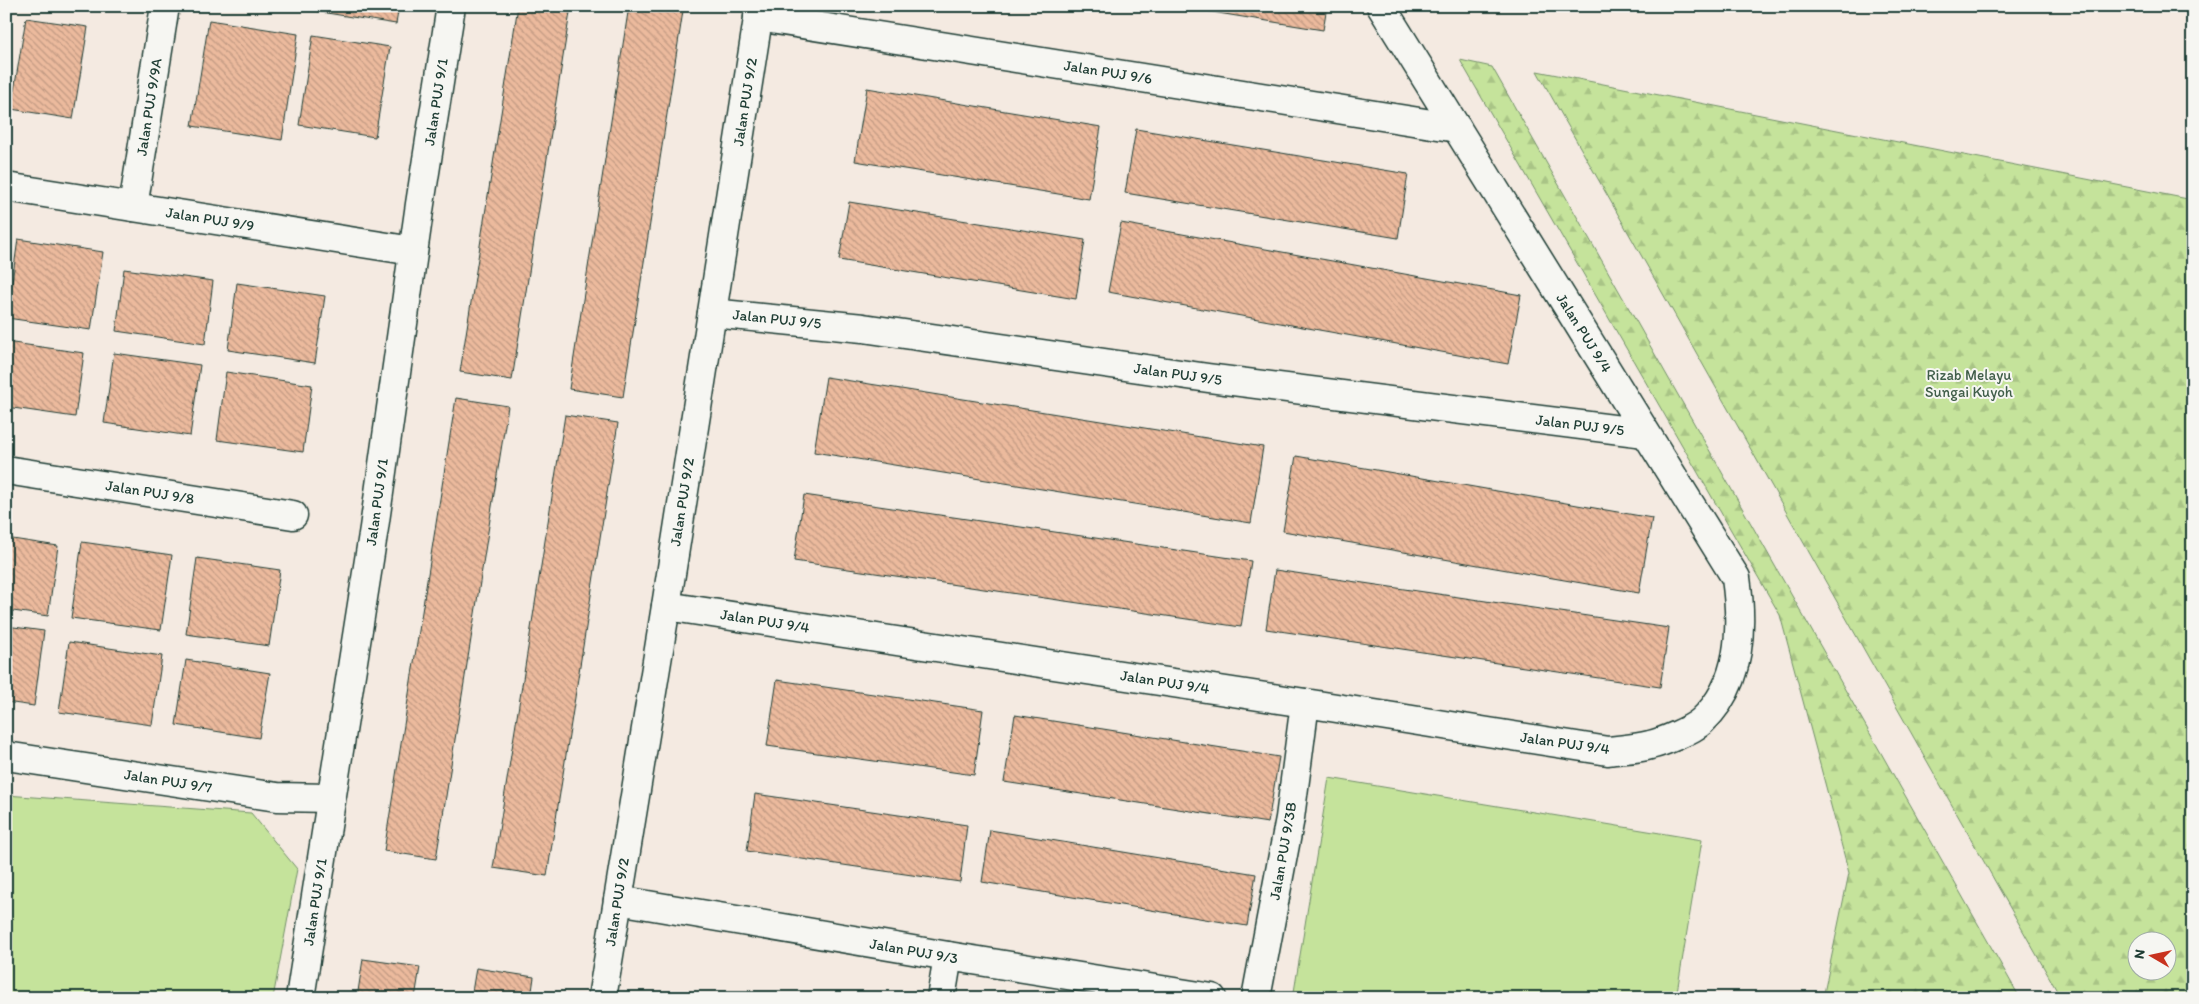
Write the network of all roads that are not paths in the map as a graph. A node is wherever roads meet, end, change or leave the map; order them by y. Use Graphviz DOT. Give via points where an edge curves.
graph roads {
  1 [pos="165,6"];
  2 [pos="451,6"];
  3 [pos="1381,6"];
  4 [pos="759,12"];
  5 [pos="1457,128"];
  6 [pos="6,187"];
  7 [pos="134,207"];
  8 [pos="413,251"];
  9 [pos="712,313"];
  10 [pos="1645,433"];
  11 [pos="6,470"];
  12 [pos="293,514"];
  13 [pos="666,606"];
  14 [pos="1306,703"];
  15 [pos="6,756"];
  16 [pos="330,798"];
  17 [pos="618,900"];
  18 [pos="948,956"];
  19 [pos="300,998"];
  20 [pos="602,998"];
  21 [pos="942,998"];
  22 [pos="1212,998"];
  23 [pos="1256,998"];
  1 -- 7 [label="street, Jalan PUJ 9/9A"];
  2 -- 8 [label="street, Jalan PUJ 9/1"];
  3 -- 5 [label="street, Jalan PUJ 9/4"];
  4 -- 5 [label="street, Jalan PUJ 9/6"];
  4 -- 9 [label="street, Jalan PUJ 9/2"];
  5 -- 10 [label="street, Jalan PUJ 9/4"];
  6 -- 7 [label="street, Jalan PUJ 9/9"];
  7 -- 8 [label="street, Jalan PUJ 9/9"];
  8 -- 16 [label="street, Jalan PUJ 9/1" via="374,528"];
  9 -- 10 [label="street, Jalan PUJ 9/5" via="863,328 1208,378"];
  9 -- 13 [label="street, Jalan PUJ 9/2"];
  10 -- 14 [label="street, Jalan PUJ 9/4" via="1736,578 1740,639 1733,668 1722,698 1701,723 1649,746 1608,751"];
  11 -- 12 [label="street, Jalan PUJ 9/8"];
  13 -- 14 [label="street, Jalan PUJ 9/4"];
  13 -- 17 [label="street, Jalan PUJ 9/2"];
  14 -- 23 [label="street, Jalan PUJ 9/3B" via="1290,818"];
  15 -- 16 [label="street, Jalan PUJ 9/7" via="277,797"];
  16 -- 19 [label="street, Jalan PUJ 9/1"];
  17 -- 18 [label="street, Jalan PUJ 9/3"];
  17 -- 20 [label="street, Jalan PUJ 9/2"];
  18 -- 21 [label="street"];
  18 -- 22 [label="street, Jalan PUJ 9/3"];
}
